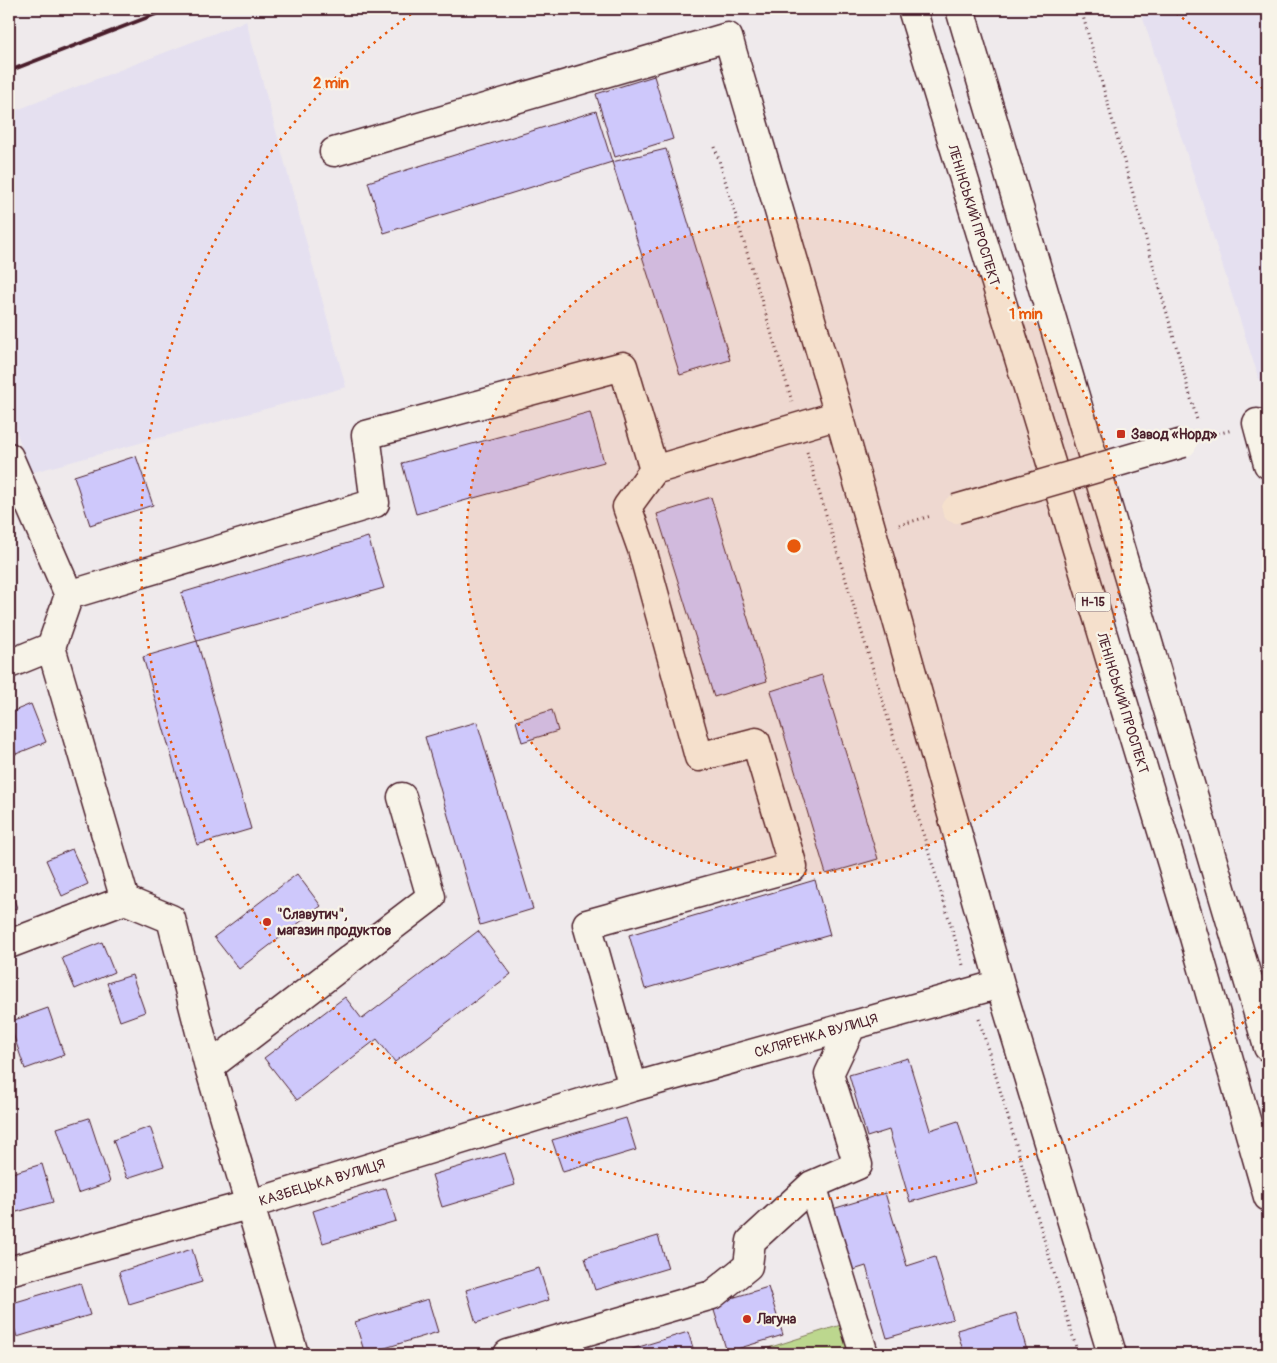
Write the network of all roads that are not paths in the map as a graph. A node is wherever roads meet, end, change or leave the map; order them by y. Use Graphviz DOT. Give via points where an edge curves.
graph roads {
  1 [pos="912,9"];
  2 [pos="960,9"];
  3 [pos="334,152"];
  4 [pos="839,415"];
  5 [pos="1256,423"];
  6 [pos="1192,440"];
  7 [pos="9,457"];
  8 [pos="1268,464"];
  9 [pos="654,470"];
  10 [pos="956,509"];
  11 [pos="68,595"];
  12 [pos="51,647"];
  13 [pos="9,664"];
  14 [pos="402,797"];
  15 [pos="125,900"];
  16 [pos="9,944"];
  17 [pos="1000,984"];
  18 [pos="852,1025"];
  19 [pos="1268,1046"];
  20 [pos="209,1067"];
  21 [pos="634,1087"];
  22 [pos="812,1185"];
  23 [pos="1268,1197"];
  24 [pos="248,1205"];
  25 [pos="9,1271"];
  26 [pos="294,1354"];
  27 [pos="508,1354"];
  28 [pos="864,1354"];
  29 [pos="1112,1354"];
  1 -- 23 [label="street, ЛЕНІНСЬКИЙ ПРОСПЕКТ / Н-15" via="1191,928"];
  2 -- 19 [label="street"];
  3 -- 4 [label="street" via="728,37"];
  4 -- 9 [label="street"];
  4 -- 17 [label="street"];
  5 -- 8 [label="street"];
  6 -- 10 [label="street, bridge"];
  7 -- 11 [label="street"];
  9 -- 11 [label="street" via="623,366 366,436 375,503"];
  9 -- 21 [label="street" via="627,506 642,549 699,758 756,742 793,867 587,924"];
  11 -- 12 [label="street"];
  12 -- 13 [label="street"];
  12 -- 15 [label="street"];
  14 -- 20 [label="street" via="431,897"];
  15 -- 16 [label="street"];
  15 -- 20 [label="street" via="171,919"];
  17 -- 18 [label="street, СКЛЯРЕНКА ВУЛИЦЯ"];
  17 -- 29 [label="street"];
  18 -- 21 [label="street, СКЛЯРЕНКА ВУЛИЦЯ"];
  18 -- 22 [label="street" via="829,1074 858,1165"];
  20 -- 24 [label="street"];
  21 -- 24 [label="street, КАЗБЕЦЬКА ВУЛИЦЯ"];
  22 -- 27 [label="street" via="751,1241 748,1266 712,1295"];
  22 -- 28 [label="street"];
  24 -- 25 [label="street, КАЗБЕЦЬКА ВУЛИЦЯ"];
  24 -- 26 [label="street"];
}
